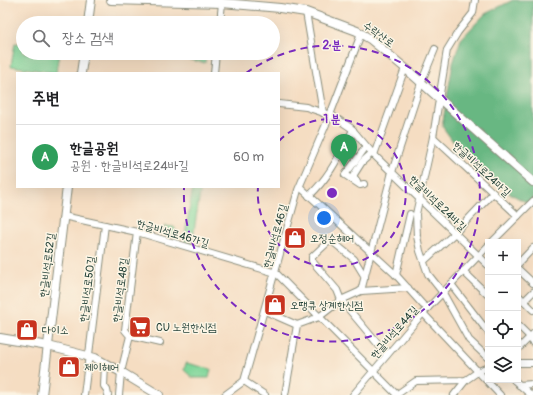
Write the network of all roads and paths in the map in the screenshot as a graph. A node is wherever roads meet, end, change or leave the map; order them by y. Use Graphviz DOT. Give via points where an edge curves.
graph roads {
  1 [pos="91,0"];
  2 [pos="112,0"];
  3 [pos="475,0"];
  4 [pos="222,4"];
  5 [pos="306,12"];
  6 [pos="89,16"];
  7 [pos="221,16"];
  8 [pos="361,34"];
  9 [pos="435,49"];
  10 [pos="83,60"];
  11 [pos="215,60"];
  12 [pos="405,68"];
  13 [pos="82,72"];
  14 [pos="214,72"];
  15 [pos="422,83"];
  16 [pos="438,98"];
  17 [pos="280,104"];
  18 [pos="323,113"];
  19 [pos="330,115"];
  20 [pos="353,130"];
  21 [pos="433,136"];
  22 [pos="366,147"];
  23 [pos="373,154"];
  24 [pos="392,172"];
  25 [pos="533,182"];
  26 [pos="300,187"];
  27 [pos="67,188"];
  28 [pos="493,193"];
  29 [pos="309,196"];
  30 [pos="419,198"];
  31 [pos="533,201"];
  32 [pos="410,214"];
  33 [pos="64,216"];
  34 [pos="518,216"];
  35 [pos="105,225"];
  36 [pos="137,232"];
  37 [pos="456,233"];
  38 [pos="495,239"];
  39 [pos="533,248"];
  40 [pos="485,249"];
  41 [pos="372,253"];
  42 [pos="479,255"];
  43 [pos="424,261"];
  44 [pos="521,261"];
  45 [pos="485,262"];
  46 [pos="463,271"];
  47 [pos="521,272"];
  48 [pos="276,273"];
  49 [pos="396,275"];
  50 [pos="365,277"];
  51 [pos="533,283"];
  52 [pos="451,284"];
  53 [pos="408,288"];
  54 [pos="361,291"];
  55 [pos="485,292"];
  56 [pos="533,292"];
  57 [pos="443,293"];
  58 [pos="521,298"];
  59 [pos="341,300"];
  60 [pos="524,301"];
  61 [pos="428,308"];
  62 [pos="533,310"];
  63 [pos="265,311"];
  64 [pos="423,313"];
  65 [pos="319,317"];
  66 [pos="297,325"];
  67 [pos="485,328"];
  68 [pos="521,328"];
  69 [pos="130,336"];
  70 [pos="0,338"];
  71 [pos="532,338"];
  72 [pos="160,343"];
  73 [pos="48,346"];
  74 [pos="521,347"];
  75 [pos="387,355"];
  76 [pos="485,355"];
  77 [pos="89,357"];
  78 [pos="521,363"];
  79 [pos="533,363"];
  80 [pos="105,364"];
  81 [pos="485,368"];
  82 [pos="479,371"];
  83 [pos="121,372"];
  84 [pos="373,372"];
  85 [pos="466,380"];
  86 [pos="244,382"];
  87 [pos="533,384"];
  88 [pos="519,385"];
  89 [pos="42,395"];
  90 [pos="84,395"];
  91 [pos="108,395"];
  92 [pos="119,395"];
  93 [pos="159,395"];
  94 [pos="225,395"];
  95 [pos="265,395"];
  96 [pos="285,395"];
  97 [pos="353,395"];
  98 [pos="396,395"];
  99 [pos="454,395"];
  100 [pos="500,395"];
  101 [pos="531,395"];
  1 -- 6 [label="street"];
  2 -- 4 [label="street, 수락산로"];
  3 -- 16 [label="street" via="473,13 447,50"];
  4 -- 5 [label="street, 수락산로"];
  4 -- 7 [label="street"];
  5 -- 8 [label="street, 수락산로"];
  5 -- 18 [label="street"];
  8 -- 12 [label="street, 수락산로"];
  8 -- 19 [label="street, 한글비석로46길"];
  9 -- 15 [label="street"];
  10 -- 13 [label="street"];
  11 -- 14 [label="street"];
  12 -- 15 [label="street, 수락산로"];
  12 -- 23 [label="street"];
  15 -- 16 [label="street, 수락산로"];
  15 -- 24 [label="street"];
  16 -- 21 [label="street"];
  16 -- 25 [label="street, 수락산로"];
  17 -- 18 [label="street, 한글비석로24바길" via="306,107"];
  18 -- 19 [label="street, 한글비석로24바길"];
  19 -- 20 [label="street, 한글비석로24바길"];
  19 -- 26 [label="street, 한글비석로46길"];
  20 -- 22 [label="street, 한글비석로24바길"];
  20 -- 29 [label="street" via="336,163"];
  21 -- 28 [label="street, 한글비석로24마길"];
  21 -- 30 [label="street"];
  22 -- 23 [label="street, 한글비석로24바길"];
  22 -- 23 [label="street" via="345,176 360,185 364,184 353,176 362,162"];
  23 -- 24 [label="street, 한글비석로24바길"];
  24 -- 30 [label="street, 한글비석로24바길"];
  24 -- 41 [label="street"];
  26 -- 29 [label="street"];
  26 -- 48 [label="street, 한글비석로46길"];
  27 -- 33 [label="street, 한글비석로52길"];
  28 -- 34 [label="street, 한글비석로24마길"];
  28 -- 37 [label="street"];
  29 -- 41 [label="street"];
  30 -- 37 [label="street, 한글비석로24바길"];
  30 -- 43 [label="street" via="416,214 417,236"];
  31 -- 34 [label="street"];
  32 -- 49 [label="street"];
  33 -- 35 [label="street, 한글비석로46가길"];
  33 -- 73 [label="street, 한글비석로52길"];
  34 -- 38 [label="street"];
  35 -- 36 [label="street, 한글비석로46가길"];
  35 -- 77 [label="street, 한글비석로50길"];
  36 -- 48 [label="street, 한글비석로46가길"];
  36 -- 69 [label="street, 한글비석로48길" via="125,330"];
  37 -- 42 [label="street, 한글비석로24바길"];
  37 -- 43 [label="street"];
  39 -- 44 [label="street"];
  40 -- 42 [label="street, 한글비석로44길"];
  41 -- 49 [label="street"];
  41 -- 50 [label="street"];
  42 -- 45 [label="street, 한글비석로24바길"];
  42 -- 46 [label="street, 한글비석로44길"];
  43 -- 57 [label="street" via="428,274"];
  46 -- 52 [label="street, 한글비석로44길"];
  46 -- 55 [label="street"];
  47 -- 51 [label="street"];
  48 -- 63 [label="street, 한글비석로46길"];
  48 -- 65 [label="street"];
  49 -- 53 [label="street"];
  50 -- 54 [label="street"];
  50 -- 59 [label="street" via="350,255 333,242 324,244 312,260 337,290"];
  52 -- 57 [label="street, 한글비석로44길"];
  52 -- 67 [label="street"];
  53 -- 54 [label="street"];
  53 -- 61 [label="street"];
  54 -- 59 [label="street"];
  56 -- 60 [label="street"];
  57 -- 61 [label="street, 한글비석로44길"];
  57 -- 76 [label="street" via="469,340"];
  58 -- 60 [label="street"];
  59 -- 65 [label="street"];
  59 -- 75 [label="street"];
  60 -- 62 [label="street"];
  61 -- 64 [label="street, 한글비석로44길"];
  63 -- 66 [label="street"];
  63 -- 86 [label="street, 한글비석로46길"];
  64 -- 75 [label="street, 한글비석로44길"];
  64 -- 82 [label="street"];
  65 -- 66 [label="street"];
  65 -- 84 [label="street"];
  66 -- 96 [label="street"];
  68 -- 71 [label="street"];
  69 -- 72 [label="street"];
  69 -- 83 [label="street, 한글비석로48길"];
  70 -- 73 [label="street"];
  71 -- 74 [label="street"];
  73 -- 77 [label="street"];
  73 -- 89 [label="street, 한글비석로52길"];
  75 -- 84 [label="street, 한글비석로44길"];
  77 -- 80 [label="street"];
  77 -- 90 [label="street, 한글비석로50길"];
  78 -- 79 [label="street"];
  80 -- 83 [label="street"];
  80 -- 91 [label="street" via="104,386"];
  81 -- 82 [label="street"];
  82 -- 85 [label="street"];
  82 -- 100 [label="street"];
  83 -- 92 [label="street, 한글비석로48길"];
  83 -- 93 [label="street"];
  84 -- 97 [label="street, 한글비석로44길"];
  84 -- 98 [label="street"];
  85 -- 98 [label="street" via="416,381"];
  85 -- 99 [label="street"];
  86 -- 94 [label="street"];
  86 -- 95 [label="street"];
  87 -- 88 [label="street"];
  88 -- 101 [label="street"];
}
